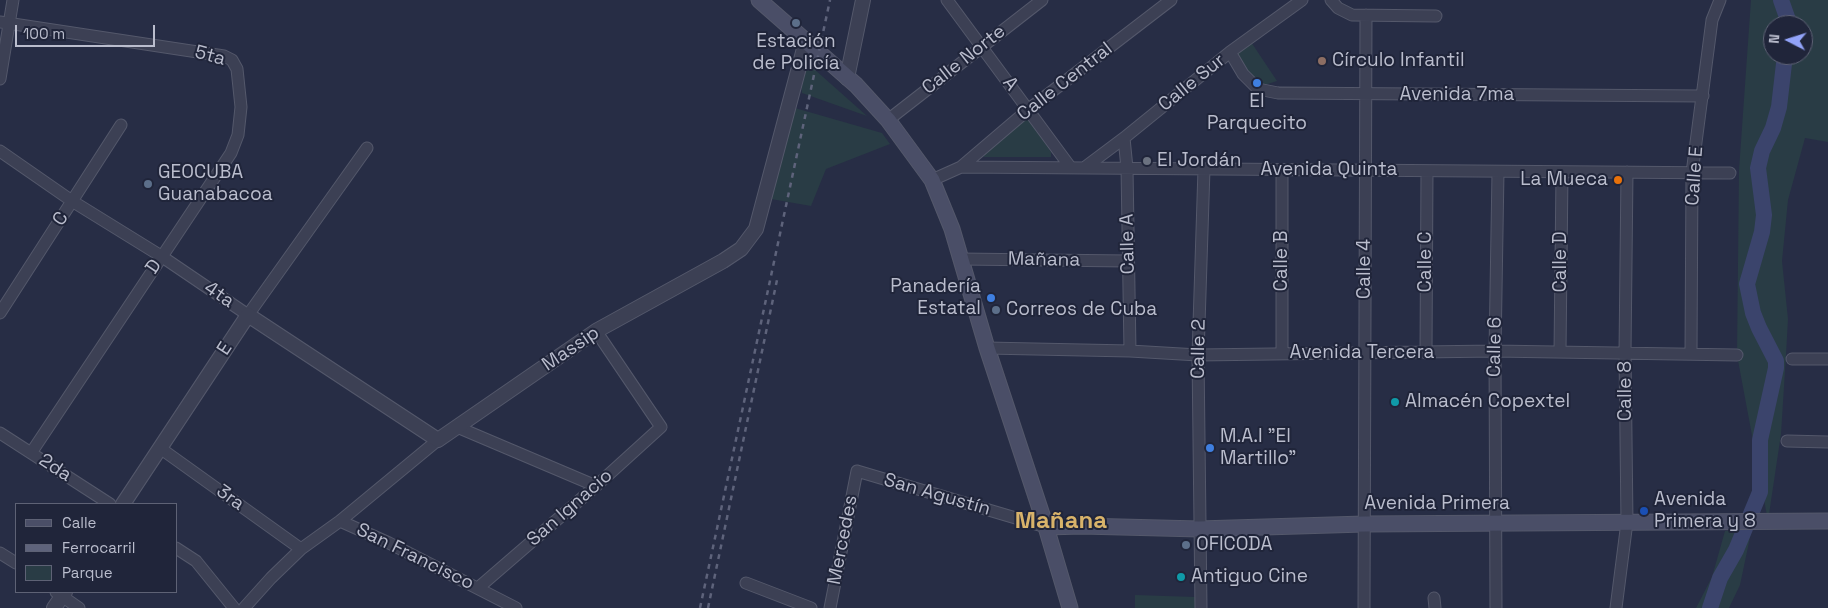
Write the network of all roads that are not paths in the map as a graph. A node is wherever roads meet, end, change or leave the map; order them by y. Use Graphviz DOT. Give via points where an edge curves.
graph roads {
  1 [pos="13,0"];
  2 [pos="759,0"];
  3 [pos="863,0"];
  4 [pos="948,0"];
  5 [pos="1042,0"];
  6 [pos="1171,0"];
  7 [pos="1302,0"];
  8 [pos="1331,0"];
  9 [pos="1720,0"];
  10 [pos="1366,15"];
  11 [pos="1436,16"];
  12 [pos="5,23"];
  13 [pos="806,41"];
  14 [pos="981,46"];
  15 [pos="1230,52"];
  16 [pos="237,69"];
  17 [pos="847,78"];
  18 [pos="0,79"];
  19 [pos="1366,94"];
  20 [pos="1703,96"];
  21 [pos="1029,110"];
  22 [pos="888,120"];
  23 [pos="121,125"];
  24 [pos="1124,138"];
  25 [pos="367,148"];
  26 [pos="0,151"];
  27 [pos="961,167"];
  28 [pos="1072,168"];
  29 [pos="1084,168"];
  30 [pos="1127,168"];
  31 [pos="1204,169"];
  32 [pos="1282,170"];
  33 [pos="1366,170"];
  34 [pos="1427,171"];
  35 [pos="1498,172"];
  36 [pos="1627,172"];
  37 [pos="1562,173"];
  38 [pos="1692,173"];
  39 [pos="1730,173"];
  40 [pos="932,180"];
  41 [pos="72,201"];
  42 [pos="161,256"];
  43 [pos="960,259"];
  44 [pos="1128,261"];
  45 [pos="2,305"];
  46 [pos="248,315"];
  47 [pos="596,332"];
  48 [pos="987,348"];
  49 [pos="1130,351"];
  50 [pos="1365,352"];
  51 [pos="1426,352"];
  52 [pos="1495,352"];
  53 [pos="1560,352"];
  54 [pos="1282,353"];
  55 [pos="1625,353"];
  56 [pos="1198,354"];
  57 [pos="1691,354"];
  58 [pos="1737,355"];
  59 [pos="1828,359"];
  60 [pos="1792,360"];
  61 [pos="457,427"];
  62 [pos="0,433"];
  63 [pos="438,440"];
  64 [pos="1787,441"];
  65 [pos="1828,442"];
  66 [pos="160,448"];
  67 [pos="31,452"];
  68 [pos="857,471"];
  69 [pos="596,486"];
  70 [pos="108,503"];
  71 [pos="124,503"];
  72 [pos="340,521"];
  73 [pos="1828,521"];
  74 [pos="1627,522"];
  75 [pos="1496,523"];
  76 [pos="1364,524"];
  77 [pos="1046,527"];
  78 [pos="1199,529"];
  79 [pos="178,549"];
  80 [pos="301,549"];
  81 [pos="0,553"];
  82 [pos="15,562"];
  83 [pos="746,583"];
  84 [pos="478,588"];
  85 [pos="60,597"];
  86 [pos="79,608"];
  87 [pos="234,608"];
  88 [pos="244,608"];
  89 [pos="516,608"];
  90 [pos="812,608"];
  91 [pos="830,608"];
  92 [pos="1070,608"];
  93 [pos="1201,608"];
  94 [pos="1364,608"];
  95 [pos="1496,608"];
  96 [pos="1616,608"];
  1 -- 12 [label="street"];
  2 -- 13 [label="main road"];
  3 -- 17 [label="street"];
  4 -- 14 [label="street, A"];
  5 -- 14 [label="street, Calle Norte"];
  6 -- 21 [label="street, Calle Central"];
  7 -- 15 [label="street, Calle Sur"];
  8 -- 10 [label="street" via="1352,15"];
  9 -- 20 [label="street, Calle E" via="1712,20"];
  10 -- 11 [label="street"];
  10 -- 19 [label="street, Calle 4"];
  12 -- 16 [label="street, 5ta" via="216,54 232,60"];
  12 -- 18 [label="street"];
  13 -- 17 [label="main road"];
  13 -- 47 [label="street, Massip" via="756,229 741,249 723,261"];
  14 -- 21 [label="street, A"];
  14 -- 22 [label="street, Calle Norte"];
  15 -- 19 [label="street, Avenida 7ma" via="1243,74 1258,89 1278,93"];
  15 -- 24 [label="street, Calle Sur"];
  16 -- 42 [label="street, D" via="240,113 238,135 231,153"];
  17 -- 22 [label="main road"];
  19 -- 20 [label="street, Avenida 7ma"];
  19 -- 33 [label="street, Calle 4"];
  20 -- 38 [label="street, Calle E"];
  21 -- 27 [label="street, Calle Central"];
  21 -- 28 [label="street, A"];
  22 -- 40 [label="main road"];
  23 -- 41 [label="street, C"];
  24 -- 29 [label="street, Calle Sur"];
  24 -- 30 [label="street, Calle A"];
  25 -- 46 [label="street, E"];
  26 -- 41 [label="street, 4ta"];
  27 -- 28 [label="street, Avenida Quinta"];
  27 -- 40 [label="street, Avenida Quinta"];
  28 -- 29 [label="street, Avenida Quinta"];
  29 -- 30 [label="street, Avenida Quinta"];
  30 -- 31 [label="street, Avenida Quinta"];
  30 -- 44 [label="street, Calle A"];
  31 -- 32 [label="street, Avenida Quinta"];
  31 -- 56 [label="street, Calle 2"];
  32 -- 33 [label="street, Avenida Quinta"];
  32 -- 54 [label="street, Calle B"];
  33 -- 34 [label="street, Avenida Quinta"];
  33 -- 50 [label="street, Calle 4"];
  34 -- 35 [label="street, Avenida Quinta"];
  34 -- 51 [label="street, Calle C"];
  35 -- 37 [label="street, Avenida Quinta"];
  35 -- 52 [label="street, Calle 6"];
  36 -- 37 [label="street, Avenida Quinta"];
  36 -- 38 [label="street, Avenida Quinta"];
  36 -- 55 [label="street, Calle 8"];
  37 -- 53 [label="street, Calle D"];
  38 -- 39 [label="street, Avenida Quinta"];
  38 -- 57 [label="street, Calle E"];
  40 -- 43 [label="main road" via="947,214"];
  41 -- 42 [label="street, 4ta"];
  41 -- 45 [label="street, C"];
  42 -- 46 [label="street, 4ta"];
  42 -- 67 [label="street, D"];
  43 -- 44 [label="street, Mañana"];
  43 -- 48 [label="main road"];
  44 -- 49 [label="street, Calle A"];
  46 -- 63 [label="street, 4ta"];
  46 -- 66 [label="street, E"];
  47 -- 61 [label="street, Massip"];
  47 -- 69 [label="street, San Ignacio" via="660,427"];
  48 -- 49 [label="street, Avenida Tercera"];
  48 -- 77 [label="main road"];
  49 -- 56 [label="street, Avenida Tercera"];
  50 -- 51 [label="street, Avenida Tercera"];
  50 -- 54 [label="street, Avenida Tercera"];
  50 -- 76 [label="street, Calle 4"];
  51 -- 52 [label="street, Avenida Tercera"];
  52 -- 53 [label="street, Avenida Tercera"];
  52 -- 75 [label="street, Calle 6"];
  53 -- 55 [label="street, Avenida Tercera"];
  54 -- 56 [label="street, Avenida Tercera"];
  55 -- 57 [label="street, Avenida Tercera"];
  55 -- 74 [label="street, Calle 8"];
  56 -- 78 [label="street, Calle 2"];
  57 -- 58 [label="street, Avenida Tercera"];
  59 -- 60 [label="street"];
  61 -- 63 [label="street, Massip"];
  61 -- 69 [label="street"];
  62 -- 67 [label="street, 2da"];
  63 -- 72 [label="street, Massip"];
  64 -- 65 [label="street"];
  66 -- 71 [label="street, E"];
  66 -- 80 [label="street, 3ra"];
  67 -- 70 [label="street, 2da"];
  68 -- 77 [label="street, San Agustín"];
  68 -- 91 [label="street, Mercedes"];
  69 -- 84 [label="street, San Ignacio"];
  72 -- 80 [label="street, Massip"];
  72 -- 84 [label="street, San Francisco"];
  73 -- 74 [label="main road, Avenida Primera"];
  74 -- 75 [label="main road, Avenida Primera"];
  74 -- 96 [label="street, Calle 8"];
  75 -- 76 [label="main road, Avenida Primera"];
  75 -- 95 [label="street, Calle 6"];
  76 -- 78 [label="main road, Avenida Primera"];
  76 -- 94 [label="street, Calle 4"];
  77 -- 78 [label="main road, Avenida Primera"];
  77 -- 92 [label="main road"];
  78 -- 93 [label="street, Calle 2"];
  79 -- 87 [label="street" via="196,561"];
  80 -- 88 [label="street, Massip"];
  81 -- 82 [label="street"];
  83 -- 90 [label="street"];
  84 -- 89 [label="street, San Francisco"];
  85 -- 86 [label="street"];
}
